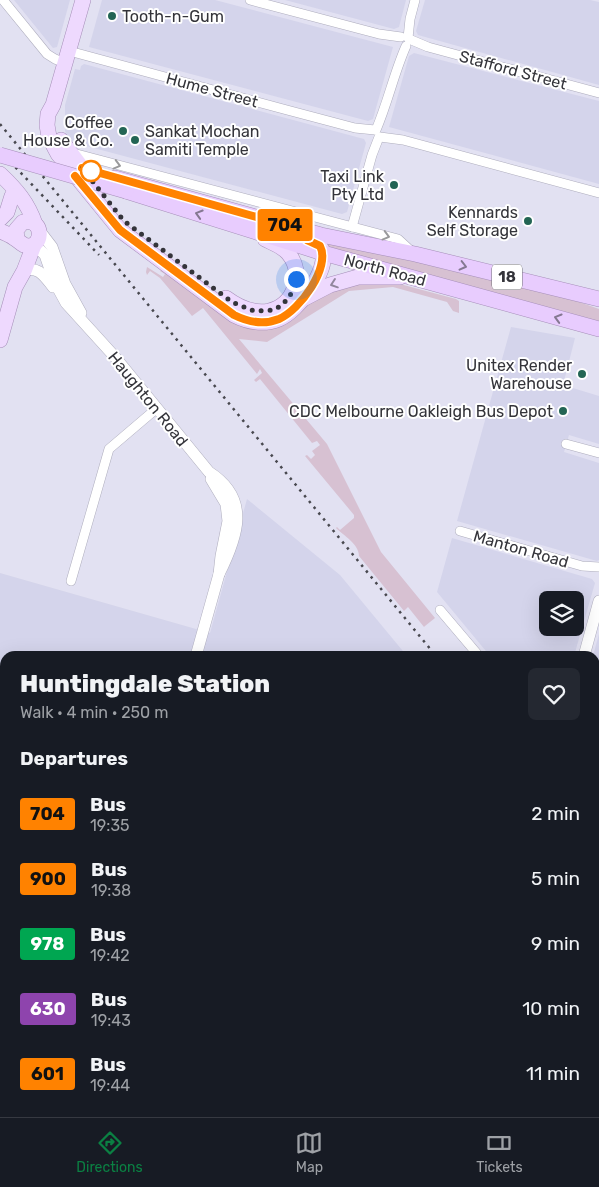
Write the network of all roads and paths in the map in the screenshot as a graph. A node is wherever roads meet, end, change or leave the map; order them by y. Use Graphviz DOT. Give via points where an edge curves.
graph roads {
  1 [pos="3,0"];
  2 [pos="83,0"];
  3 [pos="250,0"];
  4 [pos="415,0"];
  5 [pos="404,41"];
  6 [pos="67,57"];
  7 [pos="599,93"];
  8 [pos="52,109"];
  9 [pos="378,134"];
  10 [pos="0,144"];
  11 [pos="70,153"];
  12 [pos="0,155"];
  13 [pos="0,175"];
  14 [pos="599,193"];
  15 [pos="12,196"];
  16 [pos="314,217"];
  17 [pos="0,219"];
  18 [pos="0,224"];
  19 [pos="352,227"];
  20 [pos="294,228"];
  21 [pos="246,229"];
  22 [pos="0,231"];
  23 [pos="27,234"];
  24 [pos="323,252"];
  25 [pos="415,254"];
  26 [pos="24,271"];
  27 [pos="417,278"];
  28 [pos="9,296"];
  29 [pos="303,299"];
  30 [pos="599,299"];
  31 [pos="64,300"];
  32 [pos="88,325"];
  33 [pos="599,329"];
  34 [pos="0,340"];
  35 [pos="156,408"];
  36 [pos="566,444"];
  37 [pos="599,454"];
  38 [pos="460,531"];
  39 [pos="582,566"];
  40 [pos="599,567"];
  41 [pos="599,575"];
  42 [pos="71,581"];
  43 [pos="599,601"];
  44 [pos="440,610"];
  45 [pos="197,651"];
  46 [pos="475,651"];
  47 [pos="585,651"];
  1 -- 6 [label="street, Hume Street" via="47,54 54,59"];
  2 -- 6 [label="main road"];
  3 -- 5 [label="street, Stafford Street"];
  4 -- 5 [label="street"];
  5 -- 7 [label="street, Stafford Street"];
  5 -- 9 [label="street"];
  6 -- 8 [label="main road"];
  6 -- 9 [label="street, Hume Street"];
  8 -- 11 [label="main road" via="58,135"];
  8 -- 29 [label="main road" via="47,126 58,154 120,230 136,243 241,319 262,322 279,319"];
  9 -- 14 [label="street, Hume Street"];
  9 -- 19 [label="street"];
  10 -- 20 [label="highway, North Road / 18"];
  11 -- 16 [label="street, North Road, one-way"];
  11 -- 21 [label="main road" via="133,229 232,302 254,311 270,311 284,303 292,293 296,267 284,250"];
  21 -- 12 [label="highway, North Road / 18, one-way, bridge"];
  13 -- 15 [label="main road, Haughton Road"];
  13 -- 23 [label="main road, Haughton Road" via="25,200"];
  15 -- 17 [label="main road" via="8,212"];
  15 -- 23 [label="main road, Haughton Road"];
  16 -- 19 [label="street, North Road"];
  16 -- 20 [label="street"];
  18 -- 23 [label="main road"];
  19 -- 25 [label="street, North Road, one-way" via="398,239"];
  20 -- 24 [label="main road" via="320,246"];
  20 -- 25 [label="highway, North Road / 18"];
  21 -- 24 [label="highway, North Road / 18"];
  22 -- 23 [label="main road"];
  23 -- 26 [label="main road"];
  23 -- 28 [label="main road"];
  23 -- 31 [label="street, Haughton Road" via="45,255"];
  23 -- 32 [label="street, Haughton Road" via="52,247 65,284"];
  24 -- 27 [label="highway, North Road / 18"];
  24 -- 29 [label="main road" via="321,268"];
  25 -- 30 [label="highway, North Road / 18, one-way"];
  26 -- 28 [label="main road"];
  26 -- 31 [label="street" via="40,272"];
  27 -- 29 [label="main road, one-way" via="358,277 330,285"];
  33 -- 27 [label="highway, North Road / 18, one-way"];
  28 -- 34 [label="main road"];
  31 -- 32 [label="street, Haughton Road"];
  32 -- 35 [label="street, Haughton Road"];
  35 -- 42 [label="street" via="109,450"];
  35 -- 45 [label="street, Haughton Road" via="208,472 233,516"];
  36 -- 37 [label="street"];
  38 -- 39 [label="street, Manton Road"];
  39 -- 40 [label="street, Manton Road"];
  39 -- 41 [label="street, Manton Road"];
  43 -- 47 [label="street"];
  44 -- 46 [label="street"];
}
